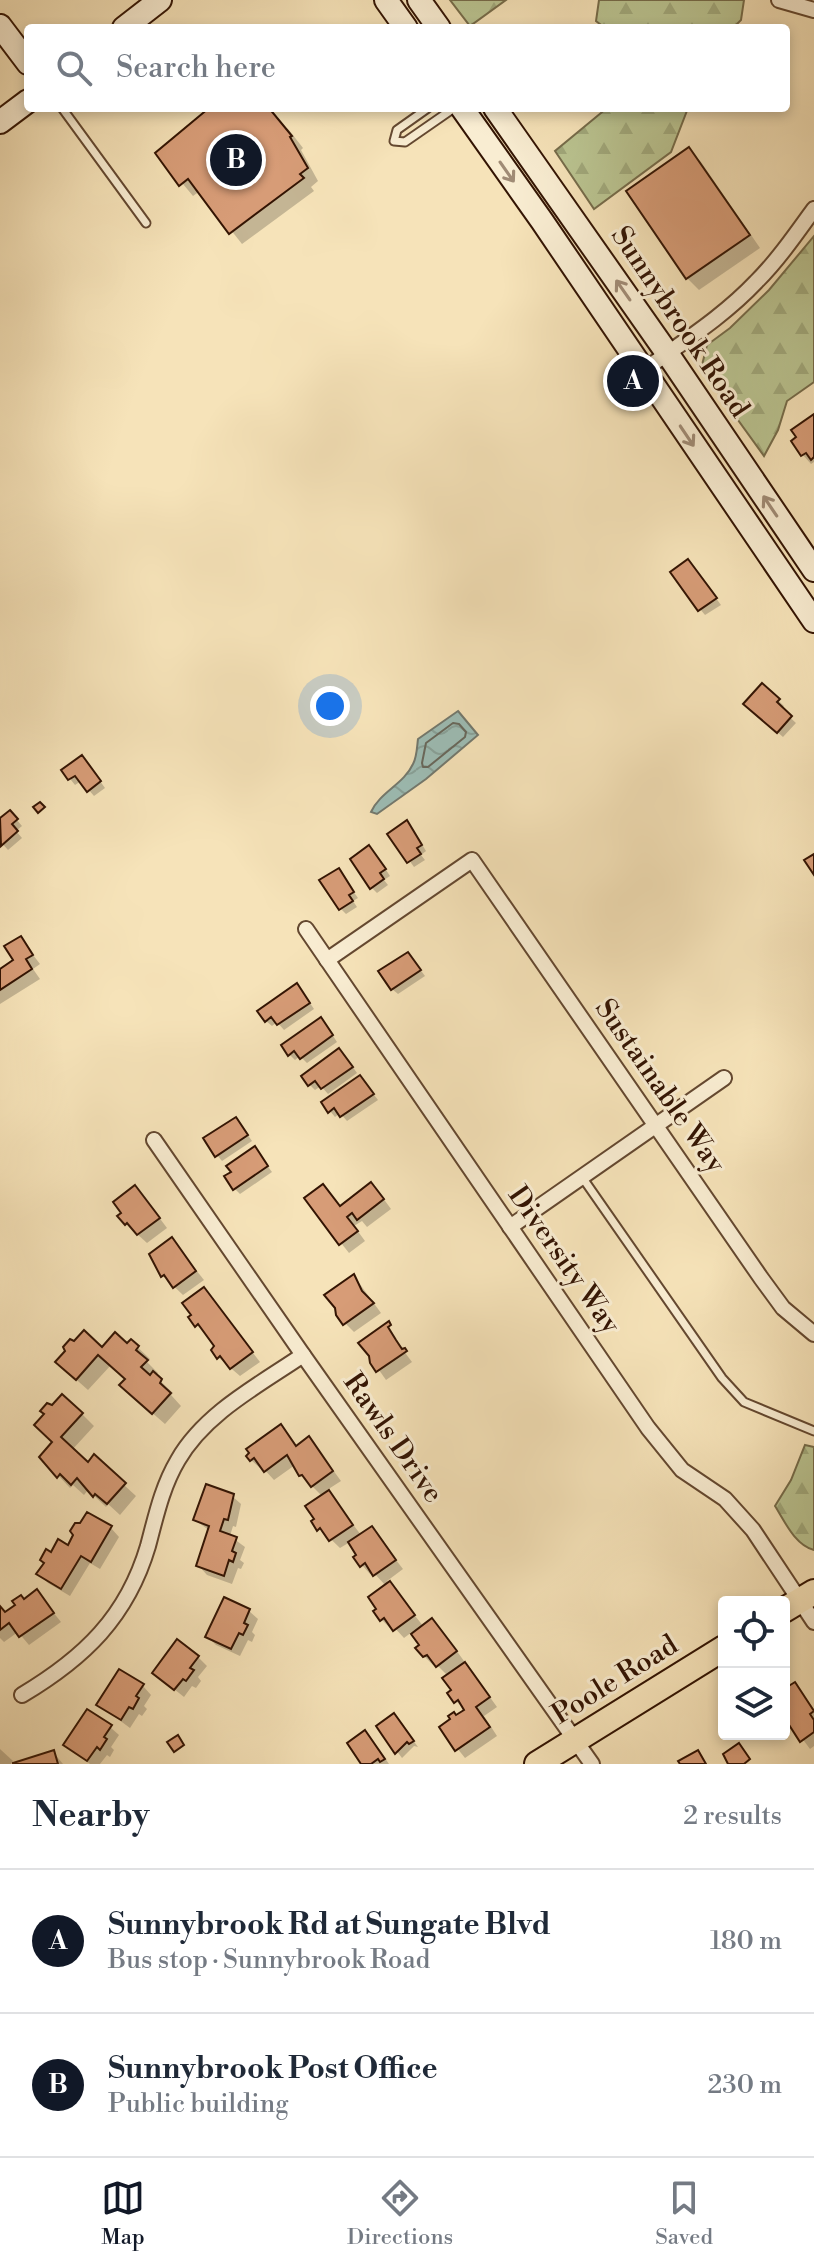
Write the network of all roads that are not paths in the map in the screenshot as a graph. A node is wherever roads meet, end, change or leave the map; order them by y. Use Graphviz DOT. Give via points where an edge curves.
graph roads {
  1 [pos="160,0"];
  2 [pos="386,0"];
  3 [pos="419,0"];
  4 [pos="779,0"];
  5 [pos="814,10"];
  6 [pos="129,24"];
  7 [pos="403,24"];
  8 [pos="436,24"];
  9 [pos="0,26"];
  10 [pos="24,58"];
  11 [pos="24,104"];
  12 [pos="65,112"];
  13 [pos="422,112"];
  14 [pos="448,112"];
  15 [pos="465,112"];
  16 [pos="498,112"];
  17 [pos="0,122"];
  18 [pos="814,209"];
  19 [pos="146,223"];
  20 [pos="667,353"];
  21 [pos="643,371"];
  22 [pos="814,570"];
  23 [pos="814,621"];
  24 [pos="306,929"];
  25 [pos="327,960"];
  26 [pos="724,1078"];
  27 [pos="656,1125"];
  28 [pos="154,1140"];
  29 [pos="582,1177"];
  30 [pos="510,1227"];
  31 [pos="814,1334"];
  32 [pos="303,1355"];
  33 [pos="814,1431"];
  34 [pos="799,1601"];
  35 [pos="814,1622"];
  36 [pos="718,1652"];
  37 [pos="22,1695"];
  38 [pos="576,1740"];
  39 [pos="537,1764"];
  40 [pos="592,1764"];
  1 -- 6 [label="main road"];
  2 -- 7 [label="main road"];
  3 -- 8 [label="main road"];
  4 -- 5 [label="street"];
  9 -- 10 [label="main road"];
  11 -- 17 [label="main road"];
  12 -- 19 [label="lane"];
  13 -- 14 [label="lane" via="397,130 394,141 405,142"];
  15 -- 21 [label="main road, Sunnybrook Road, one-way"];
  20 -- 16 [label="main road, Sunnybrook Road, one-way"];
  18 -- 20 [label="street" via="755,284"];
  20 -- 21 [label="street"];
  22 -- 20 [label="main road, Sunnybrook Road, one-way"];
  21 -- 23 [label="main road, Sunnybrook Road, one-way"];
  24 -- 25 [label="street, Diversity Way"];
  25 -- 27 [label="street, Sustainable Way" via="472,860"];
  25 -- 30 [label="street, Diversity Way"];
  26 -- 27 [label="street"];
  27 -- 29 [label="street"];
  27 -- 31 [label="street, Sustainable Way" via="783,1308"];
  28 -- 32 [label="street, Rawls Drive"];
  29 -- 30 [label="street"];
  29 -- 33 [label="lane" via="722,1378 744,1402"];
  30 -- 34 [label="street, Diversity Way" via="648,1428 682,1470 725,1499 753,1530"];
  32 -- 37 [label="street" via="226,1407 189,1444 165,1485 139,1571 114,1618 73,1660"];
  32 -- 38 [label="street, Rawls Drive"];
  34 -- 35 [label="street, Diversity Way"];
  36 -- 38 [label="main road, Poole Road"];
  38 -- 39 [label="main road, Poole Road"];
  38 -- 40 [label="street, Rawls Drive"];
}
